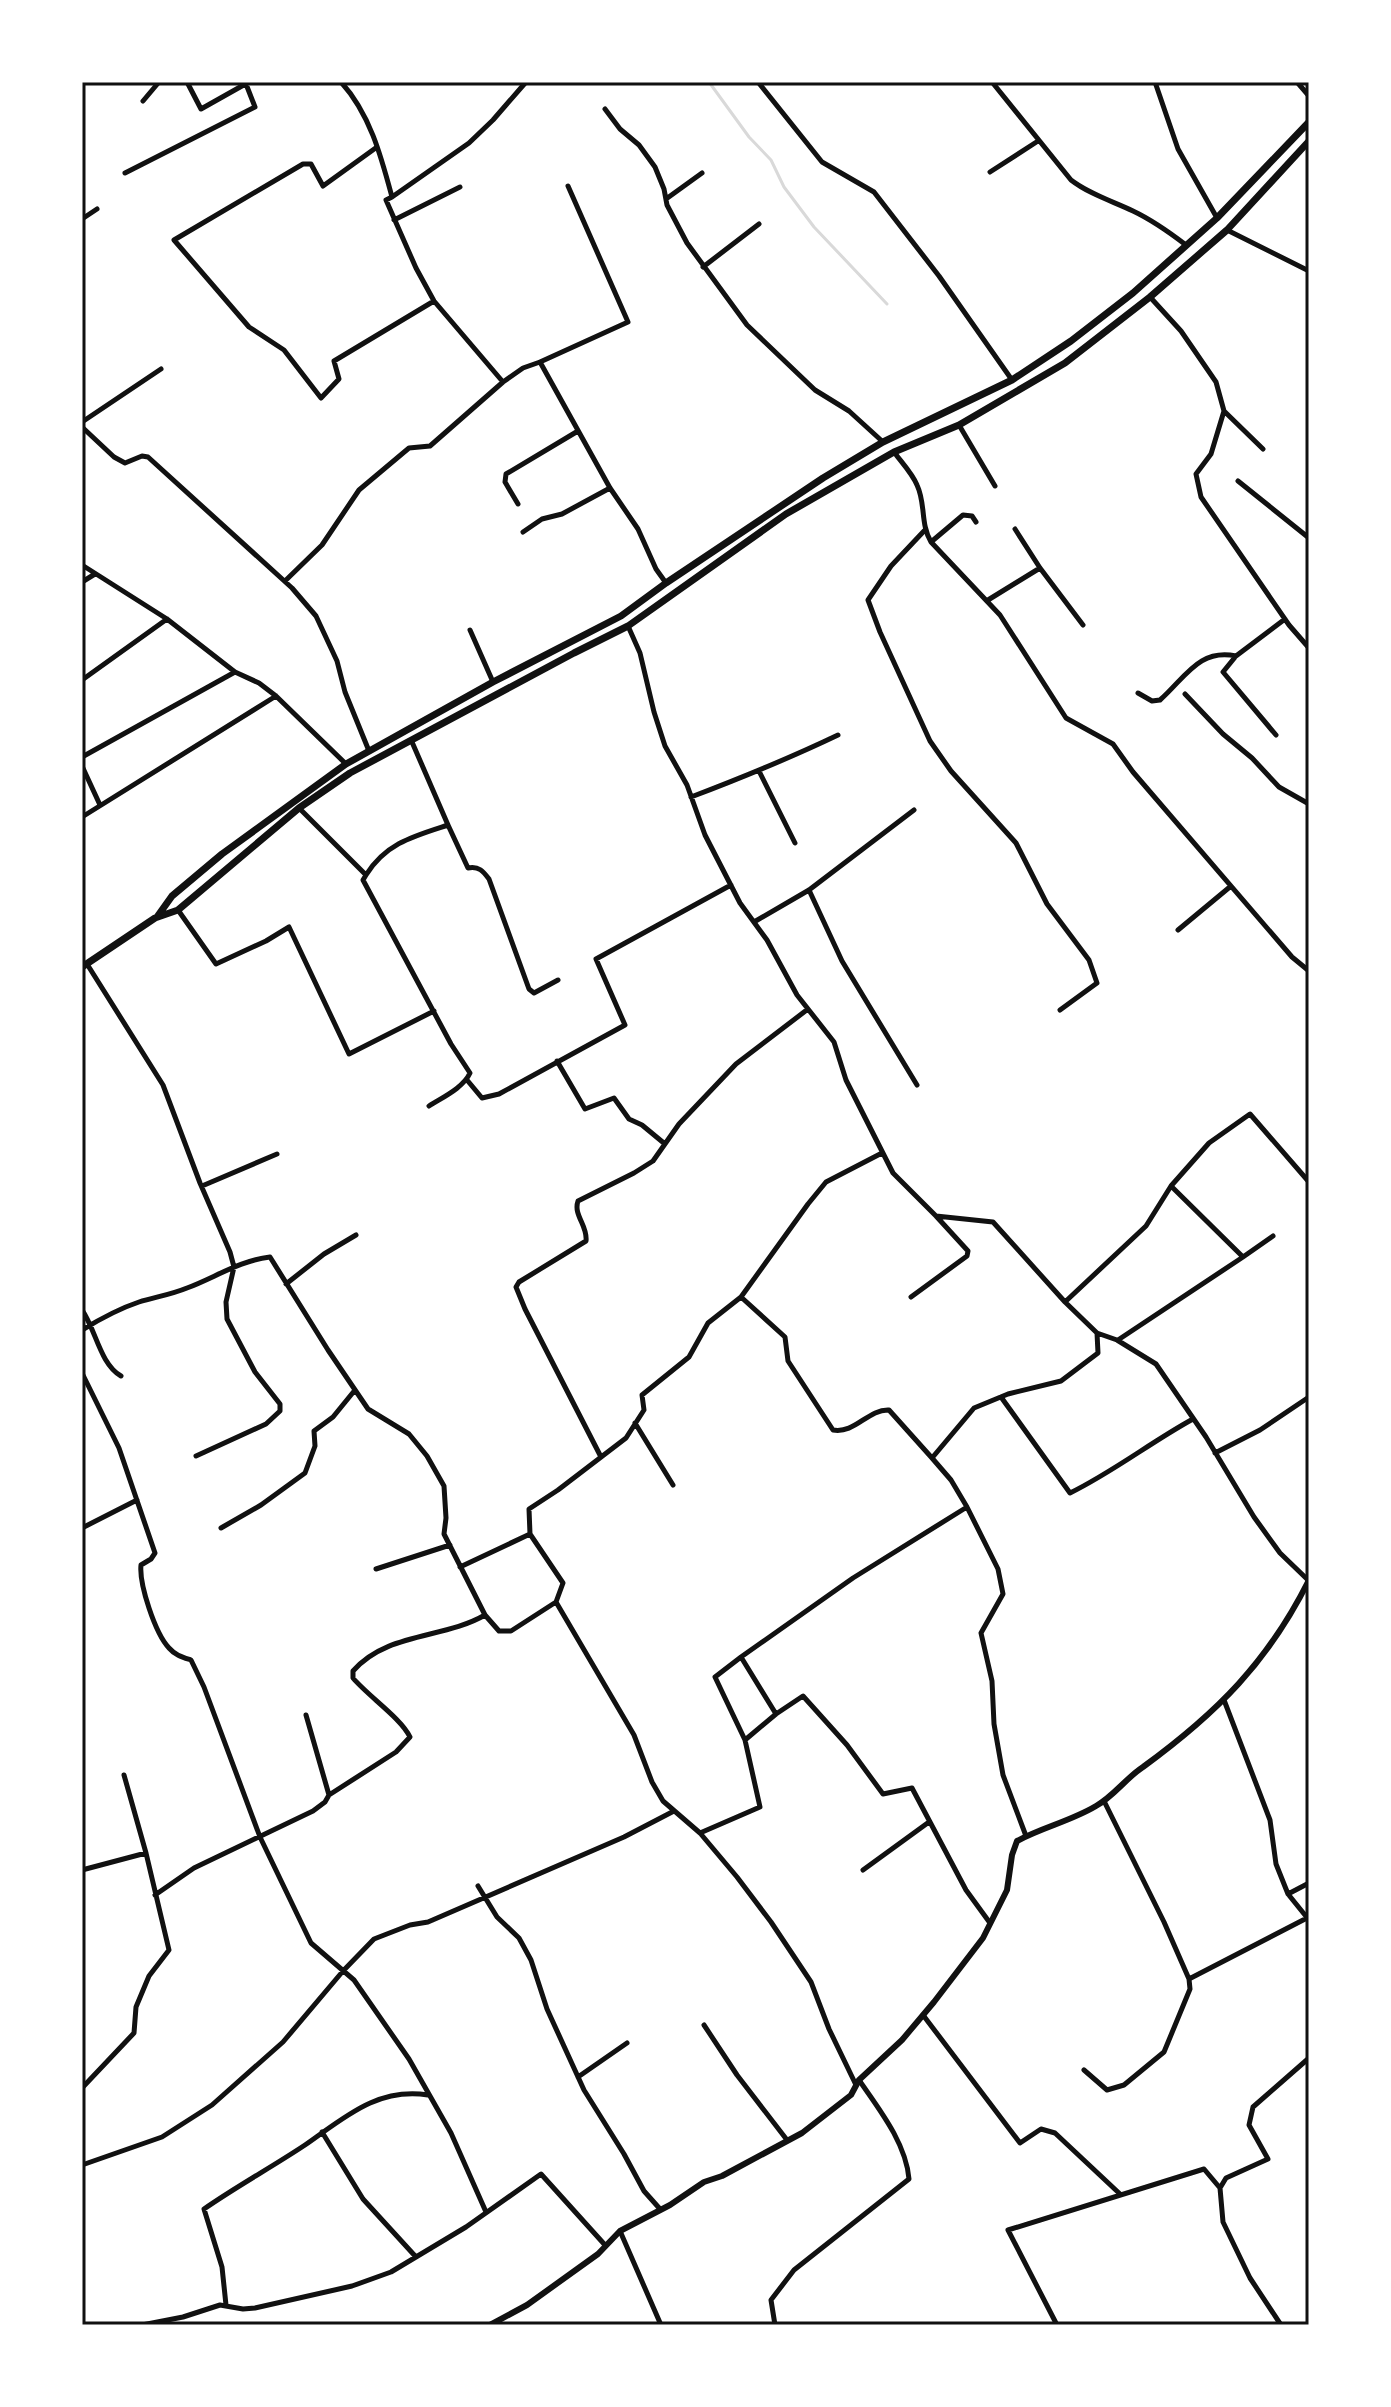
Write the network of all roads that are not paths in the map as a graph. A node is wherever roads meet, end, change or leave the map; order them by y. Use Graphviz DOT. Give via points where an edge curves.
graph roads {
  1 [pos="159,82"];
  2 [pos="187,82"];
  3 [pos="341,82"];
  4 [pos="526,82"];
  5 [pos="758,82"];
  6 [pos="992,82"];
  7 [pos="1155,82"];
  8 [pos="1297,82"];
  9 [pos="249,83"];
  10 [pos="1309,96"];
  11 [pos="143,101"];
  12 [pos="605,109"];
  13 [pos="1309,122"];
  14 [pos="1038,141"];
  15 [pos="1309,141"];
  16 [pos="377,147"];
  17 [pos="990,172"];
  18 [pos="125,173"];
  19 [pos="702,173"];
  20 [pos="568,186"];
  21 [pos="460,187"];
  22 [pos="392,197"];
  23 [pos="666,199"];
  24 [pos="97,209"];
  25 [pos="1217,218"];
  26 [pos="82,219"];
  27 [pos="394,220"];
  28 [pos="759,224"];
  29 [pos="1227,230"];
  30 [pos="1187,245"];
  31 [pos="703,267"];
  32 [pos="1309,271"];
  33 [pos="1150,297"];
  34 [pos="1124,300"];
  35 [pos="434,301"];
  36 [pos="1134,310"];
  37 [pos="540,362"];
  38 [pos="161,369"];
  39 [pos="1012,380"];
  40 [pos="503,382"];
  41 [pos="1224,411"];
  42 [pos="82,424"];
  43 [pos="959,425"];
  44 [pos="578,431"];
  45 [pos="883,442"];
  46 [pos="1263,449"];
  47 [pos="894,452"];
  48 [pos="1238,481"];
  49 [pos="995,486"];
  50 [pos="610,488"];
  51 [pos="518,504"];
  52 [pos="976,522"];
  53 [pos="1015,529"];
  54 [pos="924,531"];
  55 [pos="523,532"];
  56 [pos="1309,538"];
  57 [pos="931,542"];
  58 [pos="82,565"];
  59 [pos="1040,568"];
  60 [pos="95,574"];
  61 [pos="285,581"];
  62 [pos="82,582"];
  63 [pos="666,583"];
  64 [pos="988,600"];
  65 [pos="167,619"];
  66 [pos="1285,619"];
  67 [pos="1083,625"];
  68 [pos="628,626"];
  69 [pos="470,630"];
  70 [pos="1309,648"];
  71 [pos="1236,656"];
  72 [pos="235,672"];
  73 [pos="82,680"];
  74 [pos="493,682"];
  75 [pos="1138,693"];
  76 [pos="1185,694"];
  77 [pos="276,696"];
  78 [pos="838,735"];
  79 [pos="1276,735"];
  80 [pos="412,742"];
  81 [pos="369,751"];
  82 [pos="82,757"];
  83 [pos="346,764"];
  84 [pos="82,766"];
  85 [pos="759,771"];
  86 [pos="691,797"];
  87 [pos="1309,804"];
  88 [pos="100,805"];
  89 [pos="299,808"];
  90 [pos="914,810"];
  91 [pos="82,817"];
  92 [pos="448,825"];
  93 [pos="795,843"];
  94 [pos="218,857"];
  95 [pos="227,868"];
  96 [pos="366,875"];
  97 [pos="731,885"];
  98 [pos="1231,886"];
  99 [pos="809,890"];
  100 [pos="178,910"];
  101 [pos="155,918"];
  102 [pos="754,922"];
  103 [pos="1178,930"];
  104 [pos="84,965"];
  105 [pos="1309,971"];
  106 [pos="558,980"];
  107 [pos="808,1009"];
  108 [pos="1060,1010"];
  109 [pos="434,1011"];
  110 [pos="557,1061"];
  111 [pos="467,1080"];
  112 [pos="917,1085"];
  113 [pos="429,1106"];
  114 [pos="665,1144"];
  115 [pos="882,1153"];
  116 [pos="277,1154"];
  117 [pos="1309,1182"];
  118 [pos="202,1186"];
  119 [pos="1171,1186"];
  120 [pos="936,1216"];
  121 [pos="356,1235"];
  122 [pos="1273,1236"];
  123 [pos="1243,1257"];
  124 [pos="234,1267"];
  125 [pos="286,1284"];
  126 [pos="741,1297"];
  127 [pos="911,1297"];
  128 [pos="1065,1302"];
  129 [pos="82,1310"];
  130 [pos="92,1324"];
  131 [pos="82,1330"];
  132 [pos="1097,1333"];
  133 [pos="1117,1340"];
  134 [pos="82,1373"];
  135 [pos="121,1376"];
  136 [pos="355,1390"];
  137 [pos="1001,1397"];
  138 [pos="1309,1397"];
  139 [pos="1193,1419"];
  140 [pos="635,1423"];
  141 [pos="1215,1453"];
  142 [pos="196,1456"];
  143 [pos="601,1457"];
  144 [pos="932,1458"];
  145 [pos="673,1485"];
  146 [pos="137,1500"];
  147 [pos="967,1507"];
  148 [pos="82,1528"];
  149 [pos="221,1528"];
  150 [pos="530,1534"];
  151 [pos="450,1545"];
  152 [pos="460,1567"];
  153 [pos="376,1569"];
  154 [pos="1309,1580"];
  155 [pos="556,1602"];
  156 [pos="485,1615"];
  157 [pos="741,1657"];
  158 [pos="1224,1700"];
  159 [pos="776,1714"];
  160 [pos="306,1715"];
  161 [pos="745,1740"];
  162 [pos="124,1775"];
  163 [pos="329,1795"];
  164 [pos="1104,1801"];
  165 [pos="674,1811"];
  166 [pos="929,1822"];
  167 [pos="700,1833"];
  168 [pos="1026,1836"];
  169 [pos="260,1837"];
  170 [pos="146,1853"];
  171 [pos="82,1870"];
  172 [pos="863,1870"];
  173 [pos="1309,1883"];
  174 [pos="478,1886"];
  175 [pos="1288,1894"];
  176 [pos="155,1895"];
  177 [pos="485,1897"];
  178 [pos="1308,1919"];
  179 [pos="990,1923"];
  180 [pos="343,1971"];
  181 [pos="1189,1979"];
  182 [pos="923,2015"];
  183 [pos="704,2025"];
  184 [pos="627,2043"];
  185 [pos="1309,2058"];
  186 [pos="1084,2070"];
  187 [pos="578,2077"];
  188 [pos="858,2083"];
  189 [pos="82,2088"];
  190 [pos="429,2095"];
  191 [pos="322,2132"];
  192 [pos="787,2140"];
  193 [pos="82,2165"];
  194 [pos="1220,2188"];
  195 [pos="1120,2194"];
  196 [pos="660,2209"];
  197 [pos="486,2212"];
  198 [pos="620,2231"];
  199 [pos="605,2245"];
  200 [pos="416,2257"];
  201 [pos="226,2305"];
  202 [pos="495,2323"];
  203 [pos="142,2325"];
  204 [pos="661,2325"];
  205 [pos="775,2325"];
  206 [pos="1057,2325"];
  207 [pos="1281,2325"];
  1 -- 11 [label="street"];
  2 -- 9 [label="street" via="201,109"];
  3 -- 16 [label="street" via="354,97"];
  4 -- 22 [label="street" via="469,143"];
  5 -- 39 [label="street" via="822,162 874,192"];
  6 -- 14 [label="street"];
  7 -- 25 [label="street" via="1178,149"];
  8 -- 10 [label="street"];
  9 -- 18 [label="street" via="255,107"];
  12 -- 23 [label="street" via="655,167"];
  13 -- 25 [label="main road"];
  14 -- 17 [label="street"];
  14 -- 30 [label="street" via="1076,184"];
  15 -- 29 [label="main road"];
  16 -- 22 [label="street"];
  16 -- 35 [label="street" via="323,186 311,164 303,164 174,240 249,327 284,350 321,398 339,379 334,361"];
  19 -- 23 [label="street"];
  20 -- 37 [label="street" via="628,322"];
  21 -- 27 [label="street"];
  22 -- 27 [label="street" via="386,200"];
  23 -- 31 [label="street"];
  24 -- 26 [label="street"];
  25 -- 30 [label="main road"];
  27 -- 35 [label="street"];
  28 -- 31 [label="street"];
  29 -- 32 [label="street"];
  29 -- 33 [label="main road"];
  30 -- 34 [label="main road"];
  31 -- 45 [label="street" via="768,346"];
  33 -- 36 [label="main road"];
  33 -- 41 [label="street" via="1216,382"];
  34 -- 36 [label="main road"];
  34 -- 39 [label="main road"];
  35 -- 40 [label="street"];
  36 -- 43 [label="main road" via="1065,363"];
  37 -- 40 [label="street"];
  37 -- 44 [label="street"];
  38 -- 42 [label="street"];
  39 -- 45 [label="main road"];
  40 -- 61 [label="street" via="430,446 409,448 359,490 322,545"];
  41 -- 46 [label="street"];
  41 -- 66 [label="street" via="1211,454 1196,474 1201,497"];
  42 -- 61 [label="street" via="125,463 148,457"];
  43 -- 47 [label="main road"];
  43 -- 49 [label="street"];
  44 -- 50 [label="street"];
  44 -- 51 [label="street" via="506,474"];
  45 -- 63 [label="main road"];
  47 -- 54 [label="street" via="917,485"];
  47 -- 68 [label="main road" via="786,514"];
  48 -- 56 [label="street"];
  50 -- 55 [label="street"];
  50 -- 63 [label="street"];
  52 -- 57 [label="street" via="963,515"];
  53 -- 59 [label="street"];
  54 -- 57 [label="street"];
  54 -- 108 [label="street" via="868,600 930,741 1016,843 1047,904 1089,960 1097,983"];
  57 -- 64 [label="street"];
  58 -- 60 [label="street"];
  59 -- 64 [label="street"];
  59 -- 67 [label="street"];
  60 -- 62 [label="street"];
  60 -- 65 [label="street"];
  61 -- 81 [label="street" via="316,616"];
  63 -- 74 [label="main road" via="621,616"];
  64 -- 98 [label="street" via="1066,718 1113,744"];
  65 -- 72 [label="street"];
  65 -- 73 [label="street"];
  66 -- 70 [label="street"];
  66 -- 71 [label="street"];
  68 -- 80 [label="main road"];
  68 -- 86 [label="street" via="665,746"];
  69 -- 74 [label="street"];
  71 -- 75 [label="street" via="1221,653 1204,659 1160,700"];
  71 -- 79 [label="street" via="1223,672"];
  72 -- 77 [label="street"];
  72 -- 82 [label="street"];
  74 -- 81 [label="main road"];
  76 -- 87 [label="street" via="1279,787"];
  77 -- 83 [label="street"];
  77 -- 88 [label="street"];
  78 -- 85 [label="street"];
  80 -- 89 [label="main road" via="350,773"];
  80 -- 92 [label="street"];
  81 -- 83 [label="main road"];
  83 -- 94 [label="main road"];
  84 -- 88 [label="street"];
  85 -- 86 [label="street"];
  85 -- 93 [label="street"];
  86 -- 97 [label="street"];
  88 -- 91 [label="street"];
  89 -- 95 [label="main road"];
  89 -- 96 [label="street"];
  90 -- 99 [label="street"];
  92 -- 96 [label="street" via="393,846"];
  92 -- 106 [label="street" via="468,868 483,870 489,879 529,989 534,993"];
  94 -- 95 [label="main road"];
  94 -- 101 [label="main road"];
  95 -- 100 [label="main road"];
  96 -- 109 [label="street" via="363,880"];
  97 -- 102 [label="street"];
  97 -- 110 [label="street" via="596,959 625,1025"];
  98 -- 103 [label="street"];
  98 -- 105 [label="street"];
  99 -- 102 [label="street"];
  99 -- 112 [label="street" via="842,961"];
  100 -- 101 [label="main road"];
  100 -- 109 [label="street" via="216,964 289,927 349,1054"];
  101 -- 104 [label="main road"];
  102 -- 107 [label="street"];
  104 -- 118 [label="street" via="163,1085"];
  107 -- 114 [label="street" via="736,1064"];
  107 -- 115 [label="street" via="834,1042 846,1080"];
  109 -- 111 [label="street" via="470,1073"];
  110 -- 111 [label="street" via="482,1098"];
  110 -- 114 [label="street" via="585,1109 614,1098 629,1119"];
  111 -- 113 [label="street"];
  114 -- 143 [label="street" via="653,1161 578,1201 586,1241 516,1287"];
  115 -- 120 [label="street" via="893,1173"];
  115 -- 126 [label="street" via="826,1182"];
  116 -- 118 [label="street"];
  117 -- 119 [label="street" via="1250,1114 1209,1143"];
  118 -- 124 [label="street"];
  119 -- 123 [label="street"];
  119 -- 128 [label="street" via="1146,1226"];
  120 -- 127 [label="street" via="967,1256"];
  120 -- 128 [label="street" via="993,1222"];
  121 -- 125 [label="street"];
  122 -- 123 [label="street"];
  123 -- 133 [label="street"];
  124 -- 125 [label="street" via="270,1257"];
  124 -- 130 [label="street"];
  124 -- 142 [label="street" via="227,1319 280,1411 266,1424"];
  125 -- 136 [label="street"];
  126 -- 140 [label="street" via="708,1323 689,1357 642,1395 644,1410"];
  126 -- 144 [label="street" via="785,1337 788,1361 833,1430 845,1430 889,1410"];
  128 -- 132 [label="street"];
  129 -- 130 [label="street"];
  130 -- 131 [label="street"];
  130 -- 135 [label="street" via="112,1371"];
  132 -- 133 [label="street"];
  132 -- 137 [label="street" via="1098,1353 1061,1381"];
  133 -- 139 [label="street" via="1156,1364"];
  134 -- 146 [label="street" via="119,1448"];
  136 -- 149 [label="street" via="314,1431 315,1446 305,1473"];
  136 -- 151 [label="street" via="368,1409 409,1434 427,1456 444,1486 444,1534"];
  137 -- 139 [label="street" via="1070,1493"];
  137 -- 144 [label="street" via="974,1408"];
  138 -- 141 [label="street"];
  139 -- 141 [label="street"];
  140 -- 143 [label="street" via="626,1438"];
  140 -- 145 [label="street"];
  141 -- 154 [label="street" via="1280,1553"];
  143 -- 150 [label="street" via="529,1509"];
  144 -- 147 [label="street"];
  146 -- 148 [label="street"];
  146 -- 169 [label="street" via="155,1553 141,1565 140,1576 158,1629 166,1646 191,1660"];
  147 -- 157 [label="street"];
  147 -- 168 [label="street" via="998,1569 1003,1594 981,1633 1003,1775"];
  150 -- 152 [label="street"];
  150 -- 155 [label="street" via="563,1583"];
  151 -- 152 [label="street"];
  151 -- 153 [label="street"];
  152 -- 156 [label="street"];
  154 -- 158 [label="street" via="1264,1655"];
  155 -- 156 [label="street" via="511,1631 499,1631"];
  155 -- 165 [label="street" via="634,1735 652,1782"];
  156 -- 163 [label="street" via="392,1645 353,1671 360,1687 410,1737 396,1752"];
  157 -- 159 [label="street"];
  157 -- 161 [label="street" via="715,1677"];
  158 -- 164 [label="street"];
  158 -- 175 [label="street" via="1270,1820 1276,1864"];
  159 -- 161 [label="street"];
  159 -- 166 [label="street" via="803,1696 883,1794 912,1788"];
  160 -- 163 [label="street"];
  161 -- 167 [label="street" via="760,1807"];
  162 -- 170 [label="street"];
  163 -- 169 [label="street" via="313,1811"];
  164 -- 168 [label="street"];
  164 -- 181 [label="street"];
  165 -- 167 [label="street"];
  165 -- 177 [label="street"];
  166 -- 172 [label="street"];
  166 -- 179 [label="street"];
  167 -- 188 [label="street" via="811,1982"];
  168 -- 179 [label="street" via="1017,1841 1007,1890"];
  169 -- 176 [label="street" via="194,1868"];
  169 -- 180 [label="street" via="311,1943"];
  170 -- 171 [label="street"];
  170 -- 176 [label="street"];
  173 -- 175 [label="street"];
  174 -- 177 [label="street"];
  175 -- 178 [label="street"];
  176 -- 189 [label="street" via="169,1950 149,1976 136,2007 134,2033"];
  177 -- 180 [label="street" via="374,1939"];
  177 -- 187 [label="street" via="531,1960"];
  178 -- 181 [label="street"];
  179 -- 182 [label="street"];
  180 -- 190 [label="street" via="400,2046"];
  180 -- 193 [label="street" via="283,2042 212,2105 162,2137"];
  181 -- 186 [label="street" via="1190,1989 1164,2052 1124,2085 1107,2090"];
  182 -- 188 [label="street"];
  182 -- 195 [label="street" via="1020,2143 1041,2129 1055,2133"];
  183 -- 192 [label="street"];
  184 -- 187 [label="street"];
  185 -- 194 [label="street" via="1253,2107 1249,2125 1268,2159 1226,2178"];
  187 -- 196 [label="street" via="644,2191"];
  188 -- 192 [label="street" via="831,2112"];
  188 -- 205 [label="street" via="885,2117 908,2165 909,2179 794,2270 771,2300"];
  190 -- 191 [label="street" via="410,2092 367,2104"];
  190 -- 197 [label="street"];
  191 -- 200 [label="street" via="363,2199"];
  191 -- 201 [label="street" via="204,2209 222,2267"];
  192 -- 196 [label="street"];
  194 -- 195 [label="street" via="1204,2169"];
  194 -- 207 [label="street" via="1223,2222"];
  195 -- 206 [label="street" via="1008,2230"];
  196 -- 198 [label="street"];
  197 -- 199 [label="street" via="541,2174"];
  197 -- 200 [label="street"];
  198 -- 199 [label="street"];
  198 -- 204 [label="street"];
  199 -- 202 [label="street"];
  200 -- 201 [label="street" via="352,2286 255,2308"];
  201 -- 203 [label="street"];
}
